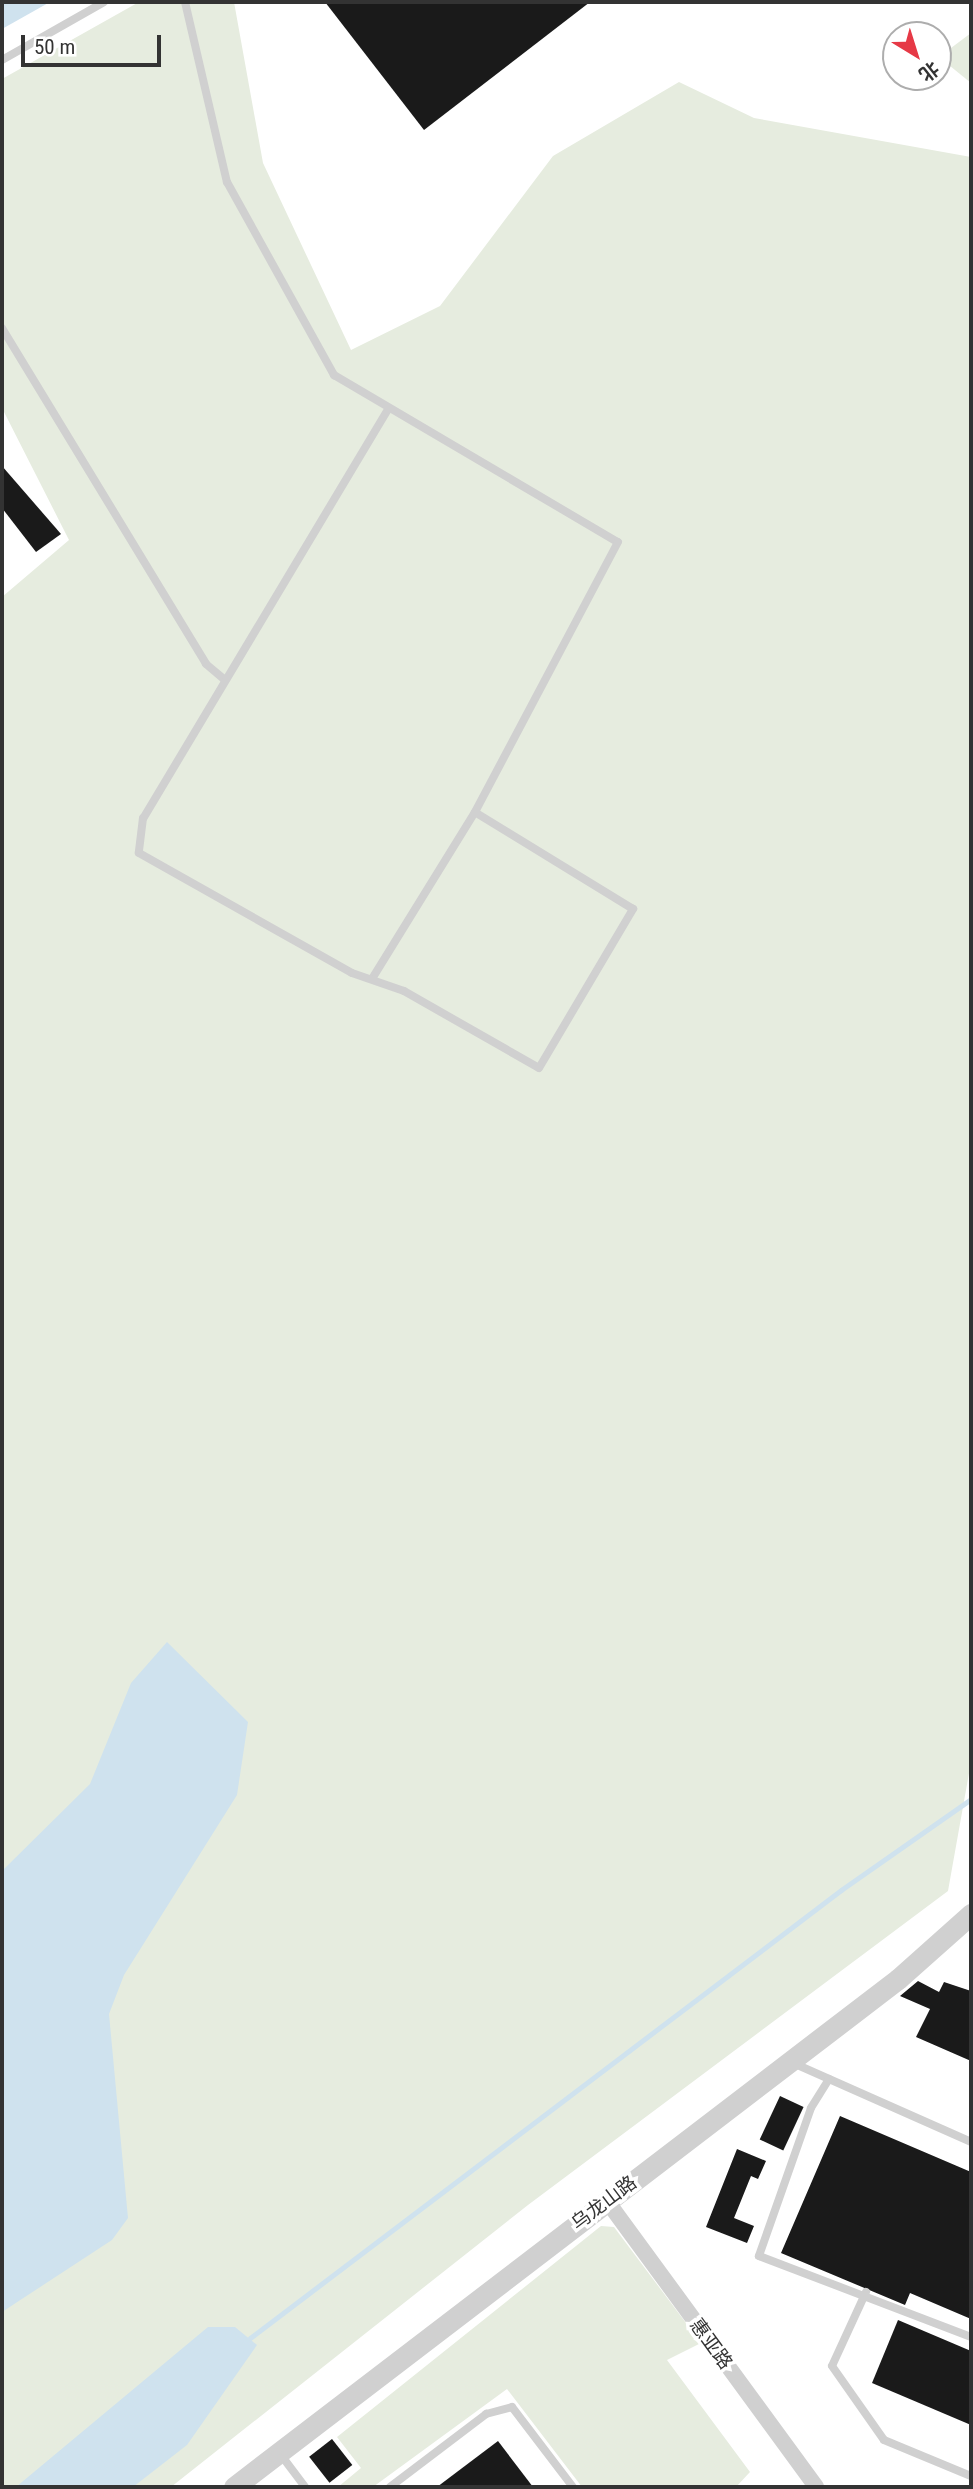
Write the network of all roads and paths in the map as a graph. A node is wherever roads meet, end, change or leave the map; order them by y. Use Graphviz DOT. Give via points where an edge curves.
graph roads {
  1 [pos="104,2"];
  2 [pos="186,2"];
  3 [pos="2,60"];
  4 [pos="2,328"];
  5 [pos="387,411"];
  6 [pos="225,680"];
  7 [pos="475,812"];
  8 [pos="373,977"];
  9 [pos="971,1914"];
  10 [pos="790,2062"];
  11 [pos="829,2079"];
  12 [pos="971,2142"];
  13 [pos="607,2201"];
  14 [pos="866,2292"];
  15 [pos="971,2337"];
  16 [pos="279,2452"];
  17 [pos="971,2476"];
  18 [pos="810,2485"];
  19 [pos="233,2487"];
  20 [pos="305,2487"];
  21 [pos="390,2487"];
  22 [pos="573,2487"];
  1 -- 3 [label="lane"];
  2 -- 5 [label="lane" via="227,182 334,375"];
  4 -- 6 [label="lane" via="206,664"];
  5 -- 6 [label="lane"];
  5 -- 7 [label="lane" via="618,542"];
  6 -- 8 [label="lane" via="143,818 139,853 352,973"];
  7 -- 8 [label="lane"];
  7 -- 8 [label="lane" via="633,909 540,1068"];
  9 -- 10 [label="street, 乌龙山路"];
  10 -- 11 [label="lane"];
  10 -- 13 [label="street, 乌龙山路"];
  11 -- 12 [label="lane"];
  11 -- 14 [label="lane" via="811,2108 759,2256 841,2288"];
  13 -- 16 [label="street, 乌龙山路"];
  13 -- 18 [label="street, 惠亚路"];
  14 -- 15 [label="lane"];
  14 -- 17 [label="lane" via="832,2366 884,2440"];
  16 -- 19 [label="street, 乌龙山路"];
  16 -- 20 [label="lane"];
  21 -- 22 [label="lane" via="486,2414 512,2407"];
}
